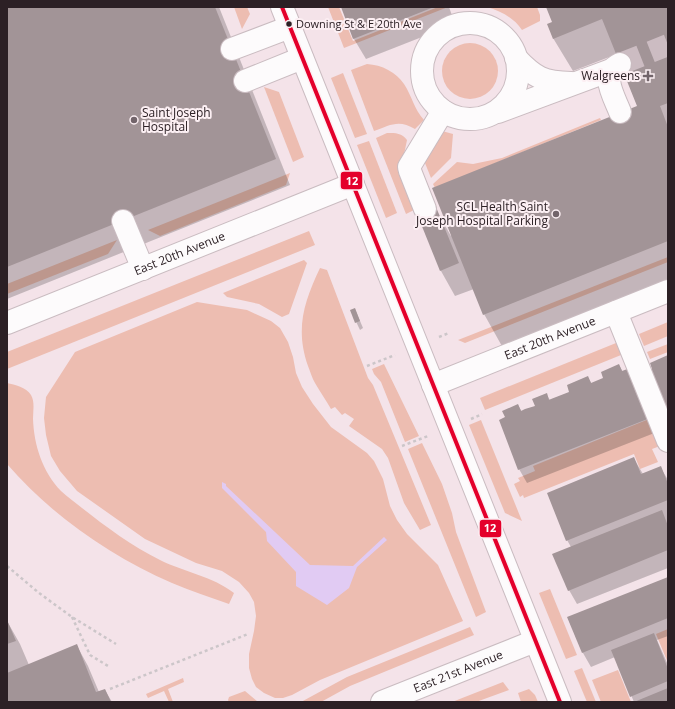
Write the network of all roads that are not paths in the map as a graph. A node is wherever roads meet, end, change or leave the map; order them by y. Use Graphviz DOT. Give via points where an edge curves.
graph roads {
  1 [pos="286,17"];
  2 [pos="232,49"];
  3 [pos="302,58"];
  4 [pos="516,58"];
  5 [pos="245,81"];
  6 [pos="576,83"];
  7 [pos="443,111"];
  8 [pos="620,112"];
  9 [pos="491,114"];
  10 [pos="353,184"];
  11 [pos="425,209"];
  12 [pos="123,221"];
  13 [pos="143,269"];
  14 [pos="668,291"];
  15 [pos="616,312"];
  16 [pos="7,323"];
  17 [pos="433,385"];
  18 [pos="668,441"];
  19 [pos="535,641"];
  20 [pos="382,702"];
  21 [pos="560,702"];
  1 -- 2 [label="street"];
  1 -- 3 [label="street"];
  3 -- 5 [label="street"];
  3 -- 10 [label="street"];
  4 -- 6 [label="street" via="537,77 549,81"];
  4 -- 7 [label="street" via="508,42 486,26 460,24 443,31 428,47 422,67 423,83 429,97"];
  4 -- 9 [label="street" via="517,75 512,92 504,105"];
  6 -- 8 [label="street" via="616,67 609,75 609,82"];
  6 -- 9 [label="street"];
  7 -- 9 [label="street" via="468,119"];
  7 -- 11 [label="street" via="409,167"];
  10 -- 13 [label="street, East 20th Avenue"];
  10 -- 17 [label="street"];
  12 -- 13 [label="street"];
  13 -- 16 [label="street, East 20th Avenue"];
  14 -- 15 [label="street, East 20th Avenue"];
  15 -- 17 [label="street, East 20th Avenue"];
  15 -- 18 [label="street"];
  17 -- 19 [label="street"];
  19 -- 20 [label="street, East 21st Avenue"];
  19 -- 21 [label="street"];
}
